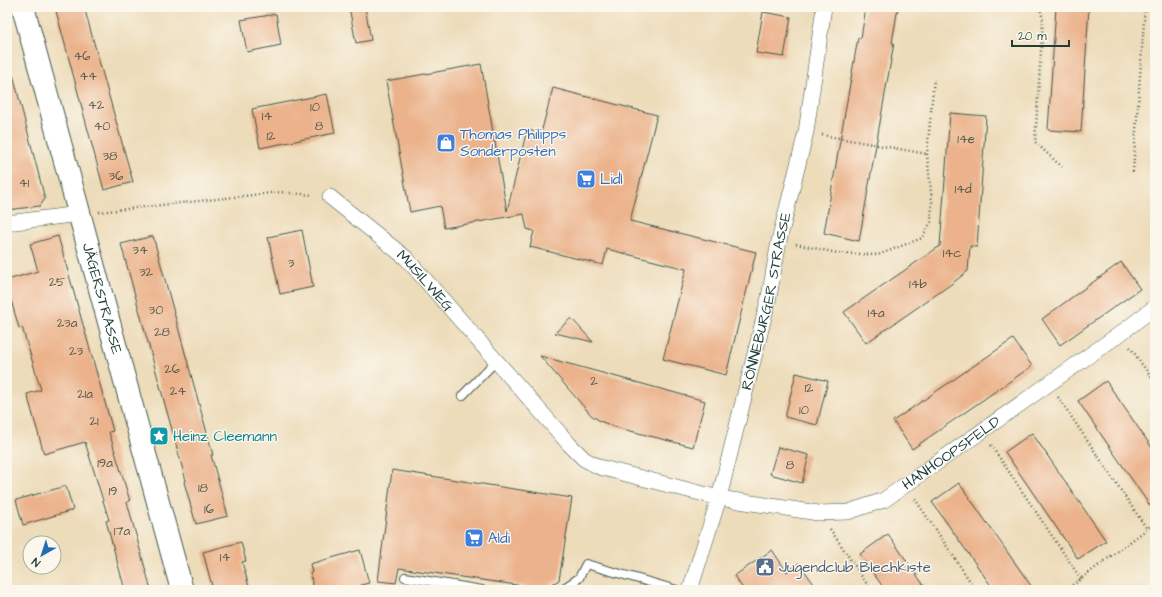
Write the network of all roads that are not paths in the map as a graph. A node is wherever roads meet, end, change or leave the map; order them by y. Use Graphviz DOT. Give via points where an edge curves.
graph roads {
  1 [pos="23,7"];
  2 [pos="824,7"];
  3 [pos="330,197"];
  4 [pos="79,214"];
  5 [pos="7,223"];
  6 [pos="1155,307"];
  7 [pos="496,361"];
  8 [pos="462,396"];
  9 [pos="719,498"];
  10 [pos="405,577"];
  11 [pos="182,590"];
  12 [pos="482,590"];
  13 [pos="561,590"];
  14 [pos="677,590"];
  15 [pos="690,590"];
  1 -- 4 [label="street, JÄGERSTRASSE"];
  2 -- 9 [label="street, RÖNNEBURGER STRASSE" via="806,132 769,297"];
  3 -- 7 [label="street, MUSILWEG" via="406,258"];
  4 -- 5 [label="street"];
  4 -- 11 [label="street, JÄGERSTRASSE"];
  6 -- 9 [label="street, HANHOOPSFELD" via="884,500 848,512 818,513"];
  7 -- 8 [label="lane"];
  7 -- 9 [label="street, MUSILWEG" via="584,459 598,467"];
  9 -- 15 [label="street, RÖNNEBURGER STRASSE"];
  10 -- 12 [label="lane"];
  13 -- 14 [label="lane" via="579,578 586,564"];
}
